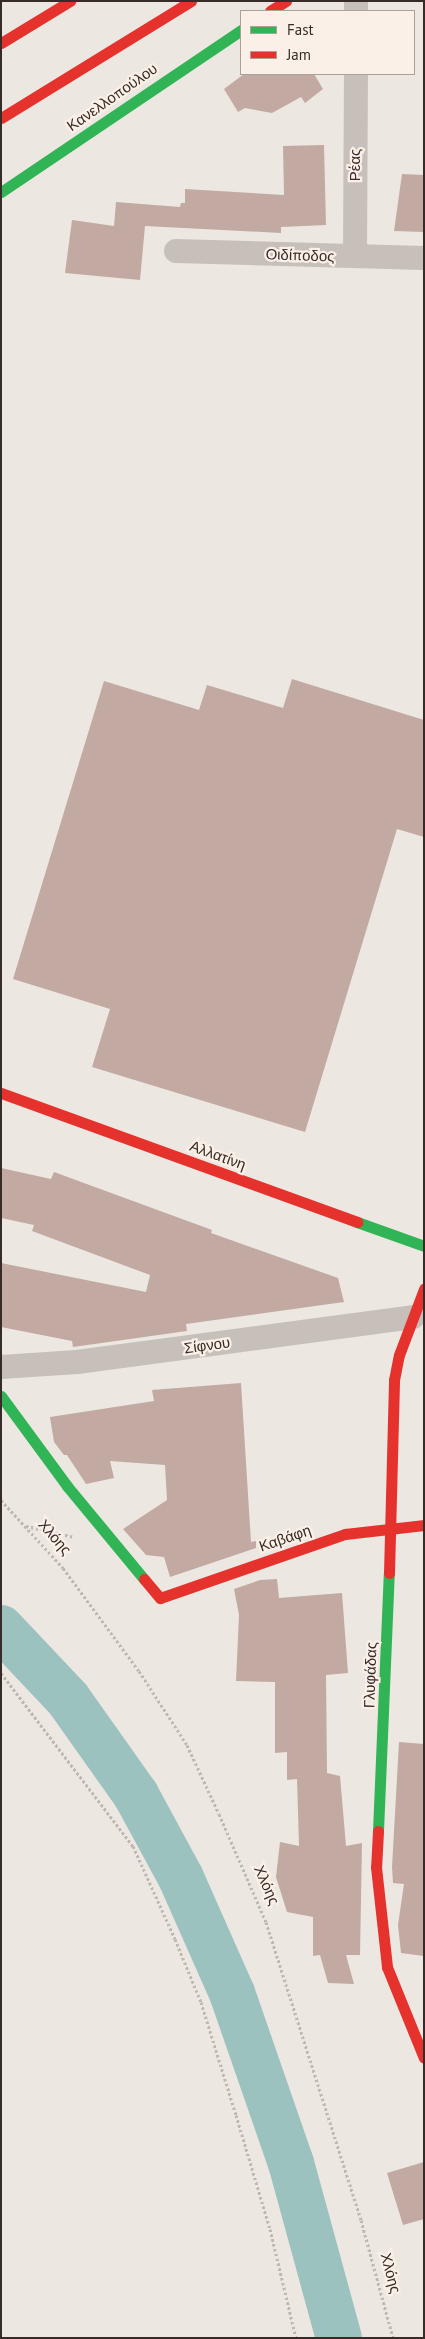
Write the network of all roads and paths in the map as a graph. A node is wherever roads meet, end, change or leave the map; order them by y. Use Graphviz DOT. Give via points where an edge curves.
graph roads {
  1 [pos="70,1"];
  2 [pos="191,1"];
  3 [pos="286,1"];
  4 [pos="272,10"];
  5 [pos="240,31"];
  6 [pos="1,44"];
  7 [pos="356,75"];
  8 [pos="1,118"];
  9 [pos="1,192"];
  10 [pos="176,251"];
  11 [pos="355,256"];
  12 [pos="424,258"];
  13 [pos="1,1093"];
  14 [pos="424,1246"];
  15 [pos="424,1289"];
  16 [pos="413,1316"];
  17 [pos="1,1367"];
  18 [pos="1,1396"];
  19 [pos="1,1500"];
  20 [pos="424,1525"];
  21 [pos="389,1527"];
  22 [pos="1,1673"];
  23 [pos="424,2058"];
  24 [pos="296,2338"];
  25 [pos="393,2338"];
  1 -- 6 [label="main road"];
  2 -- 8 [label="main road"];
  3 -- 4 [label="main road"];
  5 -- 9 [label="main road, Κανελλοπούλου"];
  7 -- 11 [label="street, Ρέας"];
  10 -- 11 [label="street, Οιδίποδος"];
  11 -- 12 [label="street, Οιδίποδος"];
  13 -- 14 [label="main road, Αλλατίνη"];
  15 -- 16 [label="main road, Γλυφάδας"];
  16 -- 17 [label="street, Σίφνου" via="77,1362"];
  16 -- 21 [label="main road, Γλυφάδας" via="394,1380"];
  18 -- 21 [label="main road, Καβάφη" via="63,1480 160,1598 328,1539"];
  19 -- 25 [label="path, Χλόης" via="63,1568 140,1671 187,1745 266,1922 362,2220"];
  20 -- 21 [label="main road, Καβάφη"];
  21 -- 23 [label="main road, Γλυφάδας" via="387,1675 376,1886 387,1967"];
  22 -- 24 [label="path" via="133,1846 171,1931 201,2002 236,2115 270,2229"];
}
